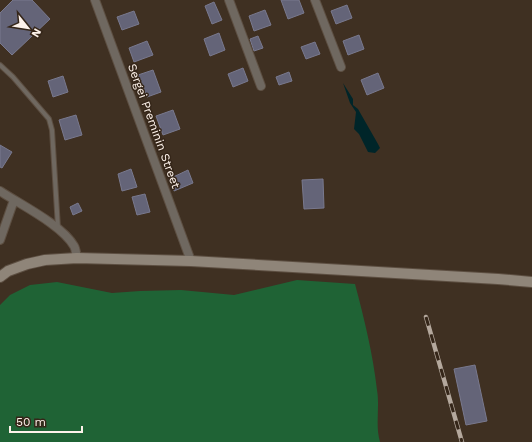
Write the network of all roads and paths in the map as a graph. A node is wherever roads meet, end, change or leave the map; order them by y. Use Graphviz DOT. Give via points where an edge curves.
graph roads {
  1 [pos="95,0"];
  2 [pos="229,0"];
  3 [pos="315,0"];
  4 [pos="0,65"];
  5 [pos="341,67"];
  6 [pos="261,86"];
  7 [pos="0,191"];
  8 [pos="14,200"];
  9 [pos="58,228"];
  10 [pos="0,240"];
  11 [pos="77,258"];
  12 [pos="191,261"];
  13 [pos="0,276"];
  14 [pos="532,282"];
  1 -- 12 [label="street, Sergei Preminin Street"];
  2 -- 6 [label="street"];
  3 -- 5 [label="street"];
  4 -- 9 [label="lane" via="49,119 52,130"];
  7 -- 8 [label="street"];
  8 -- 9 [label="street"];
  8 -- 10 [label="street"];
  9 -- 11 [label="street" via="70,239"];
  11 -- 12 [label="street"];
  11 -- 13 [label="street" via="27,264"];
  12 -- 14 [label="street"];
}
